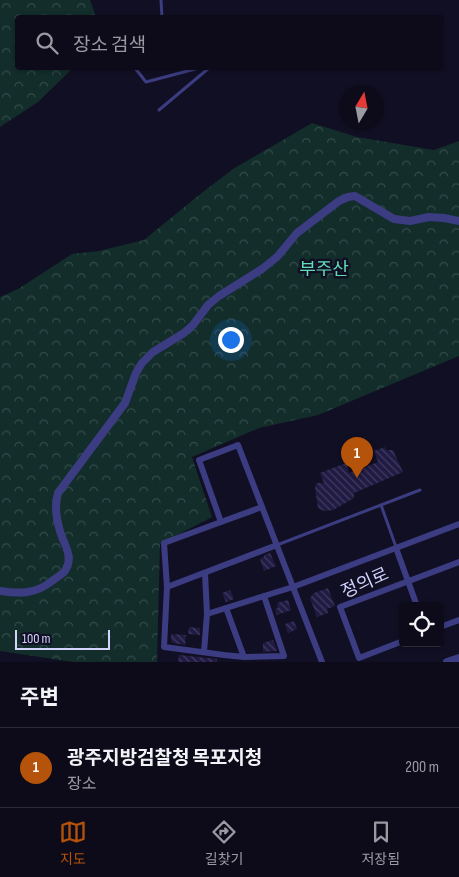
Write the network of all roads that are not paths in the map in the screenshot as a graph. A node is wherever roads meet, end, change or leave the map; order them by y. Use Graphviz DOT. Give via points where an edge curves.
graph roads {
  1 [pos="161,0"];
  2 [pos="162,15"];
  3 [pos="137,70"];
  4 [pos="191,70"];
  5 [pos="207,70"];
  6 [pos="160,110"];
  7 [pos="459,221"];
  8 [pos="420,490"];
  9 [pos="381,505"];
  10 [pos="262,507"];
  11 [pos="222,522"];
  12 [pos="459,524"];
  13 [pos="277,544"];
  14 [pos="396,548"];
  15 [pos="459,562"];
  16 [pos="205,572"];
  17 [pos="408,581"];
  18 [pos="167,587"];
  19 [pos="293,587"];
  20 [pos="0,591"];
  21 [pos="264,596"];
  22 [pos="416,602"];
  23 [pos="226,608"];
  24 [pos="207,614"];
  25 [pos="459,620"];
  26 [pos="444,626"];
  27 [pos="399,643"];
  28 [pos="204,652"];
  29 [pos="244,657"];
  30 [pos="459,658"];
  31 [pos="322,662"];
  32 [pos="447,662"];
  1 -- 2 [label="lane"];
  3 -- 4 [label="lane" via="146,82"];
  5 -- 6 [label="lane"];
  7 -- 20 [label="street" via="429,217 410,221 394,219 355,196 339,200 297,233 277,257 219,296 184,333 153,352 142,363 125,403 58,493 56,512 69,561 64,572 31,592"];
  8 -- 9 [label="lane"];
  9 -- 13 [label="lane"];
  9 -- 14 [label="lane"];
  10 -- 11 [label="street"];
  10 -- 11 [label="street" via="238,445 199,460"];
  10 -- 13 [label="street"];
  11 -- 18 [label="street" via="164,544"];
  12 -- 14 [label="street, 정의로"];
  13 -- 16 [label="street"];
  13 -- 19 [label="street"];
  14 -- 17 [label="street, 정의로"];
  14 -- 19 [label="street, 정의로"];
  15 -- 17 [label="street, 정의로"];
  16 -- 18 [label="street"];
  16 -- 24 [label="street"];
  17 -- 22 [label="street, 정의로"];
  17 -- 27 [label="street, 정의로" via="340,607 359,658"];
  18 -- 28 [label="street" via="164,647"];
  19 -- 21 [label="street, 정의로"];
  19 -- 31 [label="street"];
  21 -- 23 [label="street, 정의로"];
  21 -- 29 [label="street" via="284,656"];
  23 -- 24 [label="street, 정의로"];
  23 -- 29 [label="street"];
  24 -- 28 [label="street"];
  25 -- 26 [label="street"];
  28 -- 29 [label="street"];
  30 -- 32 [label="street"];
}
